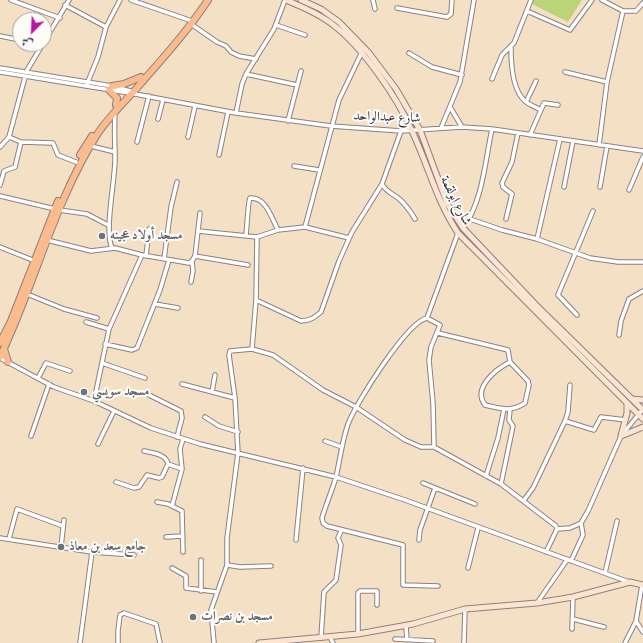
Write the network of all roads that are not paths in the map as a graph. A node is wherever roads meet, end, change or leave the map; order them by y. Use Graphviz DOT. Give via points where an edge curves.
graph roads {
  1 [pos="12,0"];
  2 [pos="69,0"];
  3 [pos="120,0"];
  4 [pos="131,0"];
  5 [pos="203,0"];
  6 [pos="208,0"];
  7 [pos="286,0"];
  8 [pos="301,0"];
  9 [pos="373,0"];
  10 [pos="452,0"];
  11 [pos="474,0"];
  12 [pos="531,0"];
  13 [pos="592,0"];
  14 [pos="602,0"];
  15 [pos="643,3"];
  16 [pos="65,5"];
  17 [pos="397,8"];
  18 [pos="375,9"];
  19 [pos="527,11"];
  20 [pos="623,11"];
  21 [pos="60,18"];
  22 [pos="190,22"];
  23 [pos="276,25"];
  24 [pos="106,27"];
  25 [pos="52,31"];
  26 [pos="305,34"];
  27 [pos="0,36"];
  28 [pos="12,38"];
  29 [pos="511,48"];
  30 [pos="39,52"];
  31 [pos="409,53"];
  32 [pos="361,54"];
  33 [pos="256,59"];
  34 [pos="0,68"];
  35 [pos="301,71"];
  36 [pos="0,72"];
  37 [pos="26,72"];
  38 [pos="564,72"];
  39 [pos="246,74"];
  40 [pos="462,75"];
  41 [pos="25,77"];
  42 [pos="141,77"];
  43 [pos="492,79"];
  44 [pos="536,81"];
  45 [pos="607,82"];
  46 [pos="87,84"];
  47 [pos="297,85"];
  48 [pos="110,88"];
  49 [pos="131,93"];
  50 [pos="149,96"];
  51 [pos="163,100"];
  52 [pos="526,102"];
  53 [pos="116,105"];
  54 [pos="558,105"];
  55 [pos="195,106"];
  56 [pos="450,107"];
  57 [pos="541,110"];
  58 [pos="115,112"];
  59 [pos="228,112"];
  60 [pos="236,113"];
  61 [pos="158,119"];
  62 [pos="288,121"];
  63 [pos="331,126"];
  64 [pos="462,127"];
  65 [pos="441,128"];
  66 [pos="492,129"];
  67 [pos="412,130"];
  68 [pos="420,130"];
  69 [pos="401,131"];
  70 [pos="518,133"];
  71 [pos="530,135"];
  72 [pos="9,137"];
  73 [pos="188,137"];
  74 [pos="560,139"];
  75 [pos="573,141"];
  76 [pos="21,142"];
  77 [pos="137,142"];
  78 [pos="599,145"];
  79 [pos="90,146"];
  80 [pos="608,146"];
  81 [pos="0,147"];
  82 [pos="643,151"];
  83 [pos="115,152"];
  84 [pos="219,155"];
  85 [pos="643,157"];
  86 [pos="76,162"];
  87 [pos="294,166"];
  88 [pos="320,170"];
  89 [pos="177,182"];
  90 [pos="0,183"];
  91 [pos="382,184"];
  92 [pos="564,187"];
  93 [pos="600,187"];
  94 [pos="629,190"];
  95 [pos="0,196"];
  96 [pos="57,209"];
  97 [pos="593,211"];
  98 [pos="200,213"];
  99 [pos="415,219"];
  100 [pos="470,219"];
  101 [pos="506,219"];
  102 [pos="108,225"];
  103 [pos="305,227"];
  104 [pos="463,228"];
  105 [pos="149,230"];
  106 [pos="278,230"];
  107 [pos="198,231"];
  108 [pos="458,234"];
  109 [pos="246,235"];
  110 [pos="257,237"];
  111 [pos="349,238"];
  112 [pos="537,239"];
  113 [pos="47,240"];
  114 [pos="0,248"];
  115 [pos="112,248"];
  116 [pos="575,253"];
  117 [pos="144,255"];
  118 [pos="195,256"];
  119 [pos="164,259"];
  120 [pos="169,260"];
  121 [pos="34,261"];
  122 [pos="192,261"];
  123 [pos="643,262"];
  124 [pos="248,265"];
  125 [pos="190,282"];
  126 [pos="643,291"];
  127 [pos="26,294"];
  128 [pos="256,300"];
  129 [pos="155,304"];
  130 [pos="178,308"];
  131 [pos="578,316"];
  132 [pos="97,318"];
  133 [pos="427,318"];
  134 [pos="86,322"];
  135 [pos="109,329"];
  136 [pos="438,333"];
  137 [pos="618,335"];
  138 [pos="0,343"];
  139 [pos="105,344"];
  140 [pos="4,349"];
  141 [pos="252,349"];
  142 [pos="0,358"];
  143 [pos="8,362"];
  144 [pos="510,362"];
  145 [pos="102,363"];
  146 [pos="70,371"];
  147 [pos="215,375"];
  148 [pos="38,378"];
  149 [pos="145,378"];
  150 [pos="49,384"];
  151 [pos="182,384"];
  152 [pos="570,385"];
  153 [pos="212,392"];
  154 [pos="149,395"];
  155 [pos="235,398"];
  156 [pos="632,399"];
  157 [pos="643,400"];
  158 [pos="94,401"];
  159 [pos="627,403"];
  160 [pos="356,407"];
  161 [pos="504,409"];
  162 [pos="510,409"];
  163 [pos="643,409"];
  164 [pos="114,411"];
  165 [pos="638,414"];
  166 [pos="205,417"];
  167 [pos="643,419"];
  168 [pos="626,420"];
  169 [pos="565,421"];
  170 [pos="643,427"];
  171 [pos="238,432"];
  172 [pos="31,436"];
  173 [pos="621,436"];
  174 [pos="177,437"];
  175 [pos="182,439"];
  176 [pos="325,441"];
  177 [pos="98,444"];
  178 [pos="342,447"];
  179 [pos="434,447"];
  180 [pos="144,451"];
  181 [pos="238,453"];
  182 [pos="168,464"];
  183 [pos="304,468"];
  184 [pos="182,469"];
  185 [pos="486,476"];
  186 [pos="336,477"];
  187 [pos="116,482"];
  188 [pos="422,483"];
  189 [pos="501,484"];
  190 [pos="434,488"];
  191 [pos="524,500"];
  192 [pos="157,502"];
  193 [pos="475,504"];
  194 [pos="172,506"];
  195 [pos="427,508"];
  196 [pos="64,520"];
  197 [pos="618,521"];
  198 [pos="581,524"];
  199 [pos="63,526"];
  200 [pos="478,528"];
  201 [pos="557,529"];
  202 [pos="341,531"];
  203 [pos="183,536"];
  204 [pos="166,537"];
  205 [pos="0,538"];
  206 [pos="9,539"];
  207 [pos="296,540"];
  208 [pos="419,540"];
  209 [pos="60,547"];
  210 [pos="92,552"];
  211 [pos="182,552"];
  212 [pos="546,552"];
  213 [pos="134,555"];
  214 [pos="201,560"];
  215 [pos="569,560"];
  216 [pos="227,565"];
  217 [pos="271,566"];
  218 [pos="172,568"];
  219 [pos="468,568"];
  220 [pos="605,573"];
  221 [pos="630,582"];
  222 [pos="642,585"];
  223 [pos="438,586"];
  224 [pos="201,591"];
  225 [pos="216,592"];
  226 [pos="573,597"];
  227 [pos="537,603"];
  228 [pos="377,606"];
  229 [pos="465,609"];
  230 [pos="573,619"];
  231 [pos="636,621"];
  232 [pos="406,626"];
  233 [pos="604,627"];
  234 [pos="572,629"];
  235 [pos="643,632"];
  236 [pos="358,634"];
  237 [pos="330,637"];
  238 [pos="321,638"];
  239 [pos="396,639"];
  240 [pos="407,640"];
  241 [pos="433,641"];
  242 [pos="290,642"];
  243 [pos="80,643"];
  244 [pos="118,643"];
  245 [pos="160,643"];
  246 [pos="214,643"];
  247 [pos="259,643"];
  248 [pos="333,643"];
  249 [pos="464,643"];
  250 [pos="625,643"];
  1 -- 21 [label="street"];
  2 -- 16 [label="street"];
  3 -- 24 [label="street"];
  4 -- 22 [label="street"];
  5 -- 22 [label="main road"];
  6 -- 22 [label="main road"];
  7 -- 23 [label="street"];
  7 -- 32 [label="street, شارع ابولقمة" via="312,11 333,24"];
  8 -- 68 [label="street, شارع ابولقمة" via="321,9 355,38 396,89"];
  9 -- 18 [label="street"];
  10 -- 17 [label="street" via="451,14 447,17"];
  11 -- 40 [label="street"];
  12 -- 19 [label="street"];
  13 -- 19 [label="street" via="570,30"];
  14 -- 20 [label="street"];
  15 -- 20 [label="street" via="636,11"];
  16 -- 21 [label="street"];
  16 -- 24 [label="street"];
  19 -- 29 [label="street"];
  20 -- 45 [label="street"];
  21 -- 25 [label="street"];
  22 -- 33 [label="street" via="231,52 241,57"];
  22 -- 42 [label="main road"];
  22 -- 49 [label="main road"];
  23 -- 26 [label="street"];
  23 -- 33 [label="street"];
  24 -- 46 [label="street"];
  27 -- 28 [label="street"];
  29 -- 43 [label="street" via="502,55"];
  29 -- 52 [label="street" via="511,72 520,96"];
  30 -- 37 [label="street"];
  31 -- 40 [label="street" via="432,67"];
  32 -- 63 [label="street" via="341,93"];
  32 -- 67 [label="street, شارع ابولقمة" via="388,87"];
  33 -- 39 [label="street"];
  34 -- 37 [label="street"];
  35 -- 47 [label="street"];
  36 -- 41 [label="street"];
  37 -- 46 [label="street"];
  38 -- 45 [label="street"];
  39 -- 47 [label="street"];
  39 -- 60 [label="street"];
  40 -- 56 [label="street"];
  41 -- 46 [label="street"];
  41 -- 72 [label="street"];
  42 -- 48 [label="main road"];
  42 -- 49 [label="main road"];
  44 -- 52 [label="street"];
  45 -- 78 [label="street"];
  46 -- 48 [label="street, شارع عبدالواحد"];
  47 -- 62 [label="street"];
  48 -- 49 [label="street, شارع عبدالواحد"];
  48 -- 53 [label="main road" via="117,98"];
  49 -- 50 [label="street, شارع عبدالواحد"];
  49 -- 53 [label="main road"];
  49 -- 58 [label="main road"];
  50 -- 51 [label="street, شارع عبدالواحد"];
  50 -- 77 [label="street"];
  51 -- 55 [label="street, شارع عبدالواحد"];
  51 -- 61 [label="street"];
  52 -- 57 [label="street"];
  53 -- 86 [label="main road"];
  54 -- 57 [label="street" via="545,102"];
  55 -- 59 [label="street, شارع عبدالواحد"];
  55 -- 73 [label="street"];
  56 -- 64 [label="street"];
  56 -- 65 [label="street"];
  57 -- 71 [label="street"];
  58 -- 79 [label="main road"];
  58 -- 83 [label="street"];
  59 -- 60 [label="street, شارع عبدالواحد"];
  59 -- 84 [label="street"];
  60 -- 62 [label="street, شارع عبدالواحد"];
  62 -- 63 [label="street, شارع عبدالواحد"];
  63 -- 69 [label="street, شارع عبدالواحد"];
  63 -- 88 [label="street"];
  64 -- 65 [label="street, شارع عبدالواحد"];
  64 -- 66 [label="street, شارع عبدالواحد"];
  65 -- 68 [label="street, شارع عبدالواحد"];
  66 -- 70 [label="street, شارع عبدالواحد"];
  66 -- 100 [label="street"];
  67 -- 68 [label="street, شارع عبدالواحد"];
  67 -- 69 [label="street, شارع عبدالواحد"];
  67 -- 108 [label="street, شارع ابولقمة" via="443,206"];
  68 -- 104 [label="street, شارع ابولقمة" via="447,203"];
  69 -- 91 [label="street"];
  70 -- 71 [label="street, شارع عبدالواحد"];
  70 -- 101 [label="street" via="512,162 502,183 512,194"];
  71 -- 74 [label="street, شارع عبدالواحد"];
  72 -- 76 [label="street"];
  72 -- 81 [label="street"];
  74 -- 75 [label="street, شارع عبدالواحد"];
  74 -- 112 [label="street"];
  75 -- 78 [label="street, شارع عبدالواحد"];
  75 -- 92 [label="street"];
  76 -- 86 [label="street" via="51,143 58,154"];
  76 -- 90 [label="street" via="15,167 4,171"];
  78 -- 80 [label="street, شارع عبدالواحد"];
  79 -- 83 [label="street"];
  79 -- 96 [label="main road"];
  80 -- 82 [label="street, شارع عبدالواحد"];
  80 -- 93 [label="street"];
  83 -- 102 [label="street"];
  85 -- 94 [label="street"];
  86 -- 96 [label="main road"];
  87 -- 88 [label="street"];
  88 -- 103 [label="street"];
  89 -- 119 [label="street"];
  91 -- 99 [label="street" via="385,190 407,207"];
  91 -- 111 [label="street"];
  95 -- 96 [label="street"];
  96 -- 102 [label="street" via="87,214"];
  96 -- 113 [label="main road"];
  96 -- 121 [label="main road"];
  97 -- 116 [label="street"];
  98 -- 107 [label="street"];
  100 -- 104 [label="street"];
  100 -- 112 [label="street"];
  102 -- 115 [label="street" via="108,237"];
  103 -- 106 [label="street"];
  103 -- 111 [label="street"];
  104 -- 156 [label="street, شارع ابولقمة"];
  105 -- 117 [label="street"];
  106 -- 109 [label="street" via="263,201 257,197 250,198"];
  106 -- 110 [label="street"];
  107 -- 109 [label="street"];
  107 -- 118 [label="street"];
  108 -- 133 [label="street"];
  108 -- 159 [label="street, شارع ابولقمة"];
  109 -- 110 [label="street"];
  110 -- 128 [label="street"];
  111 -- 128 [label="street" via="324,305 314,318 301,321"];
  112 -- 116 [label="street"];
  113 -- 115 [label="street" via="91,250"];
  113 -- 127 [label="main road"];
  114 -- 121 [label="street"];
  115 -- 117 [label="street"];
  116 -- 123 [label="street" via="618,262"];
  116 -- 131 [label="street" via="558,295"];
  117 -- 119 [label="street"];
  117 -- 135 [label="street"];
  118 -- 122 [label="street"];
  118 -- 124 [label="street"];
  119 -- 120 [label="street"];
  120 -- 122 [label="street" via="187,263"];
  120 -- 129 [label="street"];
  121 -- 138 [label="main road"];
  122 -- 125 [label="street"];
  126 -- 137 [label="street" via="629,299"];
  127 -- 132 [label="street" via="64,309"];
  127 -- 140 [label="main road"];
  128 -- 141 [label="street"];
  129 -- 130 [label="street"];
  129 -- 139 [label="street" via="136,350"];
  133 -- 136 [label="street" via="440,326"];
  133 -- 160 [label="street" via="419,321 394,350"];
  134 -- 135 [label="street"];
  135 -- 139 [label="street"];
  136 -- 144 [label="street" via="506,349 510,352"];
  136 -- 179 [label="street" via="429,364"];
  139 -- 145 [label="street"];
  140 -- 142 [label="main road"];
  140 -- 143 [label="main road"];
  141 -- 155 [label="street" via="229,353"];
  141 -- 160 [label="street" via="273,355 323,390"];
  142 -- 143 [label="street"];
  143 -- 148 [label="street"];
  144 -- 161 [label="street" via="498,368 484,384 482,392 484,405"];
  144 -- 162 [label="street" via="529,385 525,403 516,409"];
  145 -- 149 [label="street"];
  145 -- 158 [label="street"];
  146 -- 148 [label="street" via="46,363"];
  147 -- 153 [label="street"];
  148 -- 150 [label="street"];
  150 -- 158 [label="street"];
  150 -- 172 [label="street"];
  151 -- 153 [label="street"];
  152 -- 169 [label="street"];
  153 -- 155 [label="street"];
  154 -- 174 [label="street" via="181,411 182,418"];
  155 -- 171 [label="street"];
  156 -- 157 [label="street"];
  156 -- 163 [label="street, شارع ابولقمة"];
  158 -- 164 [label="street"];
  159 -- 165 [label="street, شارع ابولقمة"];
  159 -- 168 [label="street"];
  160 -- 178 [label="street"];
  160 -- 179 [label="street" via="405,440 421,447"];
  161 -- 162 [label="street"];
  161 -- 185 [label="street"];
  162 -- 189 [label="street" via="513,426"];
  163 -- 165 [label="street"];
  164 -- 174 [label="street"];
  164 -- 177 [label="street"];
  165 -- 167 [label="street, شارع ابولقمة"];
  165 -- 173 [label="street"];
  166 -- 171 [label="street" via="219,426"];
  168 -- 169 [label="street" via="601,417 594,430"];
  168 -- 173 [label="street"];
  169 -- 191 [label="street" via="533,488"];
  170 -- 173 [label="street"];
  171 -- 181 [label="street"];
  173 -- 198 [label="street"];
  174 -- 175 [label="street"];
  175 -- 181 [label="street"];
  175 -- 184 [label="street"];
  176 -- 178 [label="street"];
  178 -- 186 [label="street"];
  179 -- 185 [label="street"];
  180 -- 182 [label="street" via="166,458"];
  181 -- 183 [label="street"];
  181 -- 216 [label="street"];
  182 -- 184 [label="street"];
  182 -- 187 [label="street" via="162,477 147,474 139,487 134,488"];
  183 -- 186 [label="street"];
  183 -- 207 [label="street"];
  184 -- 194 [label="street"];
  185 -- 189 [label="street"];
  186 -- 195 [label="street"];
  186 -- 202 [label="street" via="322,520 327,526"];
  188 -- 190 [label="street"];
  189 -- 191 [label="street"];
  190 -- 193 [label="street"];
  190 -- 195 [label="street"];
  191 -- 201 [label="street"];
  192 -- 194 [label="street"];
  194 -- 203 [label="street" via="183,513"];
  195 -- 200 [label="street"];
  195 -- 208 [label="street"];
  196 -- 199 [label="street"];
  197 -- 220 [label="street"];
  198 -- 201 [label="street"];
  198 -- 215 [label="street" via="583,535"];
  199 -- 206 [label="street" via="17,509"];
  199 -- 209 [label="street"];
  200 -- 212 [label="street"];
  200 -- 219 [label="street"];
  201 -- 212 [label="street"];
  202 -- 223 [label="street" via="403,545 403,585"];
  202 -- 238 [label="street" via="338,538 341,545 336,580 324,592"];
  203 -- 204 [label="street"];
  203 -- 211 [label="street"];
  205 -- 206 [label="street"];
  206 -- 209 [label="street"];
  209 -- 210 [label="street"];
  210 -- 213 [label="street"];
  210 -- 243 [label="street"];
  212 -- 215 [label="street"];
  214 -- 224 [label="street"];
  215 -- 220 [label="street"];
  215 -- 227 [label="street"];
  216 -- 217 [label="street"];
  216 -- 225 [label="street"];
  218 -- 224 [label="street" via="186,576 186,588"];
  220 -- 221 [label="street"];
  221 -- 222 [label="street"];
  221 -- 226 [label="street"];
  222 -- 231 [label="street"];
  224 -- 225 [label="street"];
  225 -- 246 [label="street" via="211,610"];
  226 -- 227 [label="street"];
  226 -- 230 [label="street"];
  227 -- 229 [label="street"];
  228 -- 236 [label="street" via="377,591 358,593"];
  229 -- 232 [label="street"];
  229 -- 249 [label="street"];
  230 -- 233 [label="street"];
  230 -- 234 [label="street"];
  231 -- 235 [label="street"];
  231 -- 250 [label="street"];
  232 -- 236 [label="street"];
  232 -- 240 [label="street"];
  236 -- 237 [label="street"];
  237 -- 238 [label="street"];
  237 -- 248 [label="street"];
  238 -- 242 [label="street"];
  239 -- 240 [label="street"];
  240 -- 241 [label="street"];
  242 -- 247 [label="street"];
  244 -- 245 [label="street" via="120,615 124,613 156,624"];
}
